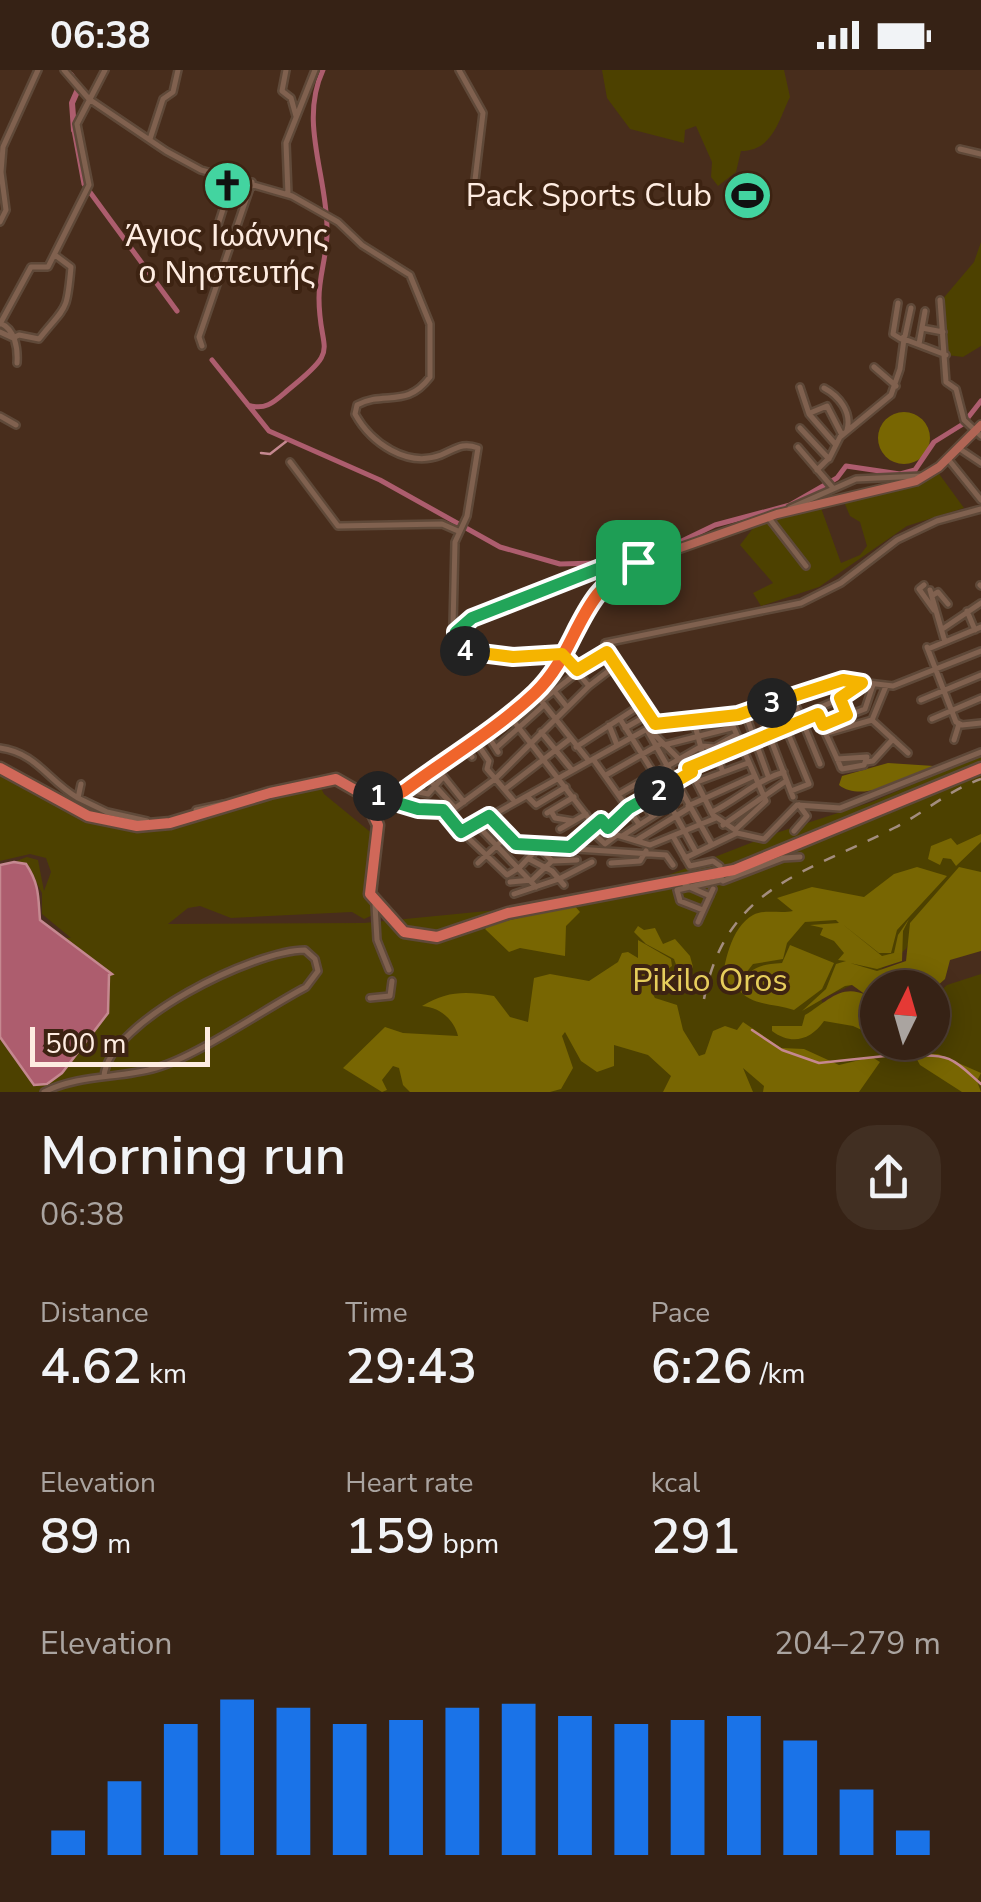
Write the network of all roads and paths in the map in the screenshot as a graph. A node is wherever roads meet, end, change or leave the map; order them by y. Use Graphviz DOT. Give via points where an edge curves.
graph roads {
  1 [pos="38,70"];
  2 [pos="64,70"];
  3 [pos="105,70"];
  4 [pos="178,70"];
  5 [pos="286,70"];
  6 [pos="315,70"];
  7 [pos="459,70"];
  8 [pos="89,99"];
  9 [pos="296,119"];
  10 [pos="150,140"];
  11 [pos="960,149"];
  12 [pos="1,151"];
  13 [pos="981,154"];
  14 [pos="234,178"];
  15 [pos="475,180"];
  16 [pos="252,182"];
  17 [pos="2,191"];
  18 [pos="288,194"];
  19 [pos="0,222"];
  20 [pos="218,225"];
  21 [pos="54,253"];
  22 [pos="940,300"];
  23 [pos="898,303"];
  24 [pos="910,308"];
  25 [pos="925,311"];
  26 [pos="0,323"];
  27 [pos="922,328"];
  28 [pos="0,332"];
  29 [pos="942,332"];
  30 [pos="13,338"];
  31 [pos="904,339"];
  32 [pos="919,344"];
  33 [pos="202,346"];
  34 [pos="946,356"];
  35 [pos="17,363"];
  36 [pos="874,366"];
  37 [pos="896,386"];
  38 [pos="800,387"];
  39 [pos="824,388"];
  40 [pos="809,414"];
  41 [pos="0,416"];
  42 [pos="832,419"];
  43 [pos="16,425"];
  44 [pos="819,426"];
  45 [pos="800,428"];
  46 [pos="847,430"];
  47 [pos="980,433"];
  48 [pos="836,445"];
  49 [pos="798,446"];
  50 [pos="960,448"];
  51 [pos="829,458"];
  52 [pos="948,459"];
  53 [pos="290,462"];
  54 [pos="981,463"];
  55 [pos="817,470"];
  56 [pos="924,477"];
  57 [pos="830,484"];
  58 [pos="981,500"];
  59 [pos="981,509"];
  60 [pos="778,514"];
  61 [pos="768,517"];
  62 [pos="462,528"];
  63 [pos="638,562"];
  64 [pos="806,566"];
  65 [pos="981,603"];
  66 [pos="967,611"];
  67 [pos="937,612"];
  68 [pos="457,628"];
  69 [pos="944,628"];
  70 [pos="978,629"];
  71 [pos="945,642"];
  72 [pos="607,652"];
  73 [pos="980,652"];
  74 [pos="615,666"];
  75 [pos="936,669"];
  76 [pos="577,672"];
  77 [pos="981,675"];
  78 [pos="862,683"];
  79 [pos="873,685"];
  80 [pos="589,686"];
  81 [pos="886,686"];
  82 [pos="944,689"];
  83 [pos="555,692"];
  84 [pos="792,696"];
  85 [pos="840,698"];
  86 [pos="981,698"];
  87 [pos="540,700"];
  88 [pos="921,700"];
  89 [pos="775,702"];
  90 [pos="827,703"];
  91 [pos="642,705"];
  92 [pos="567,707"];
  93 [pos="760,709"];
  94 [pos="952,710"];
  95 [pos="818,711"];
  96 [pos="745,713"];
  97 [pos="508,714"];
  98 [pos="648,715"];
  99 [pos="847,715"];
  100 [pos="729,716"];
  101 [pos="620,719"];
  102 [pos="932,719"];
  103 [pos="555,720"];
  104 [pos="835,720"];
  105 [pos="872,720"];
  106 [pos="803,721"];
  107 [pos="694,722"];
  108 [pos="981,723"];
  109 [pos="655,724"];
  110 [pos="959,724"];
  111 [pos="609,725"];
  112 [pos="823,725"];
  113 [pos="518,726"];
  114 [pos="625,728"];
  115 [pos="786,728"];
  116 [pos="647,729"];
  117 [pos="485,730"];
  118 [pos="541,732"];
  119 [pos="733,732"];
  120 [pos="826,734"];
  121 [pos="771,735"];
  122 [pos="698,736"];
  123 [pos="570,738"];
  124 [pos="631,738"];
  125 [pos="474,739"];
  126 [pos="810,739"];
  127 [pos="893,739"];
  128 [pos="954,740"];
  129 [pos="756,741"];
  130 [pos="530,742"];
  131 [pos="663,744"];
  132 [pos="617,745"];
  133 [pos="576,746"];
  134 [pos="794,746"];
  135 [pos="462,747"];
  136 [pos="714,747"];
  137 [pos="0,748"];
  138 [pos="655,748"];
  139 [pos="701,748"];
  140 [pos="742,748"];
  141 [pos="555,750"];
  142 [pos="981,752"];
  143 [pos="908,753"];
  144 [pos="796,754"];
  145 [pos="642,755"];
  146 [pos="816,755"];
  147 [pos="472,757"];
  148 [pos="717,758"];
  149 [pos="837,759"];
  150 [pos="544,760"];
  151 [pos="591,760"];
  152 [pos="680,760"];
  153 [pos="780,760"];
  154 [pos="705,762"];
  155 [pos="748,762"];
  156 [pos="799,762"];
  157 [pos="866,762"];
  158 [pos="820,764"];
  159 [pos="981,766"];
  160 [pos="436,767"];
  161 [pos="0,768"];
  162 [pos="666,768"];
  163 [pos="572,770"];
  164 [pos="690,770"];
  165 [pos="723,772"];
  166 [pos="784,772"];
  167 [pos="654,774"];
  168 [pos="425,775"];
  169 [pos="606,775"];
  170 [pos="443,777"];
  171 [pos="769,777"];
  172 [pos="559,778"];
  173 [pos="495,779"];
  174 [pos="756,780"];
  175 [pos="787,780"];
  176 [pos="674,782"];
  177 [pos="697,782"];
  178 [pos="81,784"];
  179 [pos="436,786"];
  180 [pos="566,787"];
  181 [pos="663,788"];
  182 [pos="505,789"];
  183 [pos="405,790"];
  184 [pos="364,793"];
  185 [pos="618,794"];
  186 [pos="527,796"];
  187 [pos="704,796"];
  188 [pos="574,797"];
  189 [pos="683,797"];
  190 [pos="78,798"];
  191 [pos="764,799"];
  192 [pos="642,800"];
  193 [pos="464,802"];
  194 [pos="515,802"];
  195 [pos="230,805"];
  196 [pos="800,805"];
  197 [pos="670,806"];
  198 [pos="689,807"];
  199 [pos="456,808"];
  200 [pos="629,809"];
  201 [pos="447,814"];
  202 [pos="586,814"];
  203 [pos="714,815"];
  204 [pos="489,816"];
  205 [pos="652,816"];
  206 [pos="675,816"];
  207 [pos="574,821"];
  208 [pos="476,824"];
  209 [pos="639,824"];
  210 [pos="723,825"];
  211 [pos="592,827"];
  212 [pos="700,827"];
  213 [pos="608,828"];
  214 [pos="560,830"];
  215 [pos="794,830"];
  216 [pos="462,832"];
  217 [pos="683,833"];
  218 [pos="507,836"];
  219 [pos="619,836"];
  220 [pos="673,837"];
  221 [pos="635,841"];
  222 [pos="608,844"];
  223 [pos="712,844"];
  224 [pos="498,846"];
  225 [pos="526,846"];
  226 [pos="540,846"];
  227 [pos="570,847"];
  228 [pos="647,848"];
  229 [pos="601,852"];
  230 [pos="696,852"];
  231 [pos="486,856"];
  232 [pos="800,857"];
  233 [pos="530,858"];
  234 [pos="685,858"];
  235 [pos="577,860"];
  236 [pos="552,861"];
  237 [pos="592,862"];
  238 [pos="478,863"];
  239 [pos="611,863"];
  240 [pos="673,864"];
  241 [pos="720,866"];
  242 [pos="520,867"];
  243 [pos="543,868"];
  244 [pos="532,880"];
  245 [pos="510,882"];
  246 [pos="561,882"];
  247 [pos="685,885"];
  248 [pos="536,887"];
  249 [pos="514,894"];
  250 [pos="376,902"];
  251 [pos="703,910"];
  252 [pos="698,922"];
  253 [pos="389,970"];
  254 [pos="392,981"];
  255 [pos="370,998"];
  256 [pos="104,1076"];
  257 [pos="44,1092"];
  1 -- 12 [label="street"];
  2 -- 8 [label="street"];
  3 -- 8 [label="street"];
  4 -- 10 [label="street"];
  5 -- 9 [label="street" via="282,88"];
  6 -- 9 [label="street"];
  7 -- 15 [label="street" via="483,113"];
  8 -- 10 [label="street"];
  8 -- 21 [label="street" via="77,124 87,188"];
  9 -- 18 [label="street" via="285,148"];
  10 -- 14 [label="street" via="201,170"];
  11 -- 13 [label="street"];
  12 -- 17 [label="street"];
  14 -- 16 [label="street"];
  14 -- 20 [label="street"];
  16 -- 18 [label="street"];
  16 -- 33 [label="street" via="199,337"];
  17 -- 19 [label="street" via="6,210"];
  18 -- 62 [label="street" via="410,274 430,324 431,372 402,398 366,400 355,414 405,457 430,458 458,445 478,448"];
  21 -- 26 [label="street" via="47,268 31,266"];
  21 -- 30 [label="street" via="71,266 66,308 40,339"];
  22 -- 29 [label="street"];
  23 -- 31 [label="street" via="893,334"];
  24 -- 31 [label="street"];
  25 -- 27 [label="street"];
  26 -- 30 [label="street"];
  27 -- 29 [label="street"];
  27 -- 32 [label="street"];
  28 -- 30 [label="street"];
  29 -- 34 [label="street"];
  30 -- 35 [label="street"];
  31 -- 32 [label="street"];
  31 -- 37 [label="street"];
  32 -- 34 [label="street"];
  34 -- 47 [label="street" via="946,382 956,389 965,422"];
  36 -- 37 [label="street"];
  37 -- 46 [label="street"];
  38 -- 40 [label="street"];
  39 -- 46 [label="street" via="839,397"];
  40 -- 42 [label="street" via="826,406"];
  40 -- 44 [label="street"];
  41 -- 43 [label="street"];
  42 -- 44 [label="street"];
  42 -- 46 [label="street"];
  44 -- 48 [label="street"];
  45 -- 51 [label="street"];
  46 -- 48 [label="street"];
  47 -- 50 [label="main road"];
  48 -- 51 [label="street"];
  49 -- 55 [label="street"];
  50 -- 52 [label="main road"];
  50 -- 54 [label="street"];
  51 -- 55 [label="street"];
  52 -- 56 [label="main road"];
  52 -- 58 [label="street"];
  53 -- 62 [label="street" via="338,526"];
  55 -- 57 [label="street"];
  56 -- 57 [label="street"];
  56 -- 60 [label="main road"];
  57 -- 60 [label="street"];
  59 -- 72 [label="street" via="897,540 842,584 801,603 604,643"];
  60 -- 61 [label="main road"];
  61 -- 63 [label="main road"];
  61 -- 64 [label="street"];
  62 -- 68 [label="street" via="452,622"];
  63 -- 68 [label="street" via="600,568"];
  63 -- 87 [label="main road, bridge" via="597,591"];
  65 -- 66 [label="street"];
  66 -- 69 [label="street"];
  66 -- 70 [label="street"];
  67 -- 67 [label="street" via="949,603 928,592"];
  67 -- 69 [label="street"];
  68 -- 76 [label="street" via="462,650 507,657 562,654"];
  69 -- 71 [label="street"];
  70 -- 71 [label="street"];
  71 -- 75 [label="street" via="928,648"];
  72 -- 74 [label="street"];
  72 -- 76 [label="street"];
  73 -- 75 [label="street"];
  74 -- 80 [label="street"];
  74 -- 91 [label="street"];
  75 -- 81 [label="street"];
  75 -- 82 [label="street"];
  76 -- 80 [label="street"];
  76 -- 83 [label="street"];
  77 -- 82 [label="street"];
  78 -- 79 [label="street"];
  78 -- 84 [label="street" via="843,680"];
  78 -- 85 [label="street"];
  79 -- 81 [label="street"];
  79 -- 99 [label="street" via="866,707"];
  80 -- 92 [label="street"];
  81 -- 105 [label="street"];
  82 -- 88 [label="street"];
  82 -- 94 [label="street"];
  83 -- 87 [label="street"];
  83 -- 92 [label="street"];
  84 -- 89 [label="street"];
  84 -- 106 [label="street"];
  85 -- 90 [label="street"];
  85 -- 99 [label="street"];
  86 -- 94 [label="street"];
  87 -- 97 [label="main road"];
  87 -- 103 [label="street"];
  87 -- 113 [label="street"];
  89 -- 93 [label="street"];
  89 -- 115 [label="street"];
  90 -- 95 [label="street"];
  90 -- 104 [label="street"];
  91 -- 98 [label="street"];
  91 -- 101 [label="street"];
  92 -- 103 [label="street"];
  93 -- 96 [label="street"];
  93 -- 121 [label="street"];
  94 -- 102 [label="street"];
  94 -- 110 [label="street"];
  95 -- 106 [label="street"];
  95 -- 112 [label="street"];
  96 -- 100 [label="street"];
  96 -- 129 [label="street"];
  97 -- 113 [label="street"];
  97 -- 117 [label="main road"];
  98 -- 109 [label="street"];
  98 -- 114 [label="street"];
  99 -- 104 [label="street"];
  100 -- 107 [label="street"];
  100 -- 119 [label="street"];
  101 -- 111 [label="street"];
  101 -- 114 [label="street"];
  103 -- 118 [label="street"];
  103 -- 123 [label="street"];
  104 -- 112 [label="street"];
  105 -- 120 [label="street"];
  105 -- 127 [label="street"];
  106 -- 115 [label="street"];
  106 -- 126 [label="street"];
  107 -- 109 [label="street"];
  107 -- 122 [label="street"];
  108 -- 110 [label="street"];
  109 -- 116 [label="street"];
  110 -- 128 [label="street"];
  111 -- 132 [label="street"];
  111 -- 133 [label="street"];
  112 -- 120 [label="street"];
  113 -- 117 [label="street" via="497,750"];
  113 -- 130 [label="street"];
  114 -- 124 [label="street"];
  115 -- 121 [label="street"];
  115 -- 134 [label="street"];
  116 -- 124 [label="street"];
  116 -- 131 [label="street"];
  116 -- 138 [label="street"];
  117 -- 125 [label="main road"];
  118 -- 130 [label="street"];
  118 -- 141 [label="street"];
  119 -- 122 [label="street"];
  119 -- 136 [label="street"];
  119 -- 140 [label="street"];
  120 -- 149 [label="street"];
  121 -- 129 [label="street"];
  121 -- 153 [label="street"];
  122 -- 131 [label="street"];
  122 -- 139 [label="street"];
  123 -- 133 [label="street"];
  123 -- 141 [label="street"];
  124 -- 132 [label="street"];
  124 -- 145 [label="street"];
  125 -- 135 [label="main road"];
  125 -- 173 [label="street"];
  126 -- 134 [label="street"];
  126 -- 146 [label="street"];
  127 -- 143 [label="street"];
  127 -- 157 [label="street"];
  129 -- 140 [label="street"];
  129 -- 171 [label="street"];
  130 -- 150 [label="street"];
  130 -- 173 [label="street"];
  131 -- 138 [label="street"];
  131 -- 152 [label="street"];
  132 -- 151 [label="street"];
  133 -- 151 [label="street"];
  134 -- 144 [label="street"];
  135 -- 147 [label="street"];
  135 -- 160 [label="main road"];
  136 -- 139 [label="street"];
  136 -- 148 [label="street"];
  137 -- 190 [label="street" via="31,757 53,783"];
  138 -- 145 [label="street"];
  138 -- 162 [label="street"];
  139 -- 152 [label="street"];
  139 -- 154 [label="street"];
  140 -- 148 [label="street"];
  140 -- 155 [label="street"];
  141 -- 150 [label="street"];
  141 -- 163 [label="street"];
  142 -- 196 [label="street" via="840,808"];
  144 -- 153 [label="street"];
  144 -- 156 [label="street"];
  145 -- 167 [label="street"];
  145 -- 169 [label="street"];
  146 -- 156 [label="street"];
  146 -- 158 [label="street"];
  148 -- 154 [label="street"];
  148 -- 165 [label="street"];
  149 -- 157 [label="street" via="865,755"];
  149 -- 157 [label="street" via="842,769"];
  150 -- 172 [label="street"];
  150 -- 182 [label="street"];
  151 -- 163 [label="street"];
  151 -- 169 [label="street"];
  152 -- 162 [label="street"];
  152 -- 164 [label="street"];
  153 -- 166 [label="street"];
  154 -- 164 [label="street"];
  155 -- 165 [label="street"];
  155 -- 174 [label="street"];
  156 -- 175 [label="street" via="810,786 792,794"];
  159 -- 250 [label="highway" via="715,871 493,911 432,934 409,930"];
  160 -- 168 [label="main road"];
  160 -- 170 [label="street"];
  161 -- 195 [label="highway" via="88,816 119,825 162,825"];
  162 -- 167 [label="street"];
  162 -- 176 [label="street"];
  163 -- 172 [label="street"];
  164 -- 176 [label="street"];
  164 -- 177 [label="street"];
  165 -- 177 [label="street"];
  166 -- 171 [label="street"];
  166 -- 175 [label="street"];
  167 -- 181 [label="street"];
  167 -- 185 [label="street"];
  168 -- 179 [label="street"];
  168 -- 183 [label="main road"];
  169 -- 185 [label="street"];
  170 -- 179 [label="street"];
  170 -- 193 [label="street"];
  171 -- 174 [label="street"];
  172 -- 180 [label="street"];
  172 -- 186 [label="street"];
  173 -- 182 [label="street"];
  173 -- 193 [label="street"];
  174 -- 187 [label="street"];
  174 -- 191 [label="street"];
  174 -- 203 [label="street"];
  175 -- 191 [label="street"];
  176 -- 181 [label="street"];
  176 -- 189 [label="street"];
  177 -- 187 [label="street"];
  178 -- 190 [label="street"];
  179 -- 183 [label="street" via="426,794"];
  179 -- 199 [label="street"];
  180 -- 186 [label="street" via="536,805"];
  180 -- 188 [label="street"];
  181 -- 192 [label="street"];
  182 -- 194 [label="street"];
  183 -- 184 [label="main road" via="391,798"];
  184 -- 195 [label="highway" via="329,778"];
  184 -- 201 [label="street"];
  184 -- 250 [label="highway" via="378,826 369,891"];
  185 -- 200 [label="street"];
  186 -- 194 [label="street"];
  187 -- 198 [label="street"];
  187 -- 203 [label="street"];
  188 -- 202 [label="street"];
  188 -- 207 [label="street" via="549,812"];
  189 -- 197 [label="street"];
  189 -- 198 [label="street"];
  190 -- 195 [label="street" via="146,821"];
  191 -- 210 [label="street"];
  191 -- 210 [label="street" via="737,829"];
  192 -- 200 [label="street"];
  192 -- 205 [label="street"];
  193 -- 199 [label="street"];
  194 -- 204 [label="street"];
  196 -- 215 [label="street" via="807,816"];
  196 -- 223 [label="street" via="764,839 739,832"];
  197 -- 205 [label="street"];
  197 -- 206 [label="street"];
  198 -- 206 [label="street"];
  198 -- 212 [label="street"];
  199 -- 201 [label="street"];
  200 -- 209 [label="street"];
  200 -- 213 [label="street"];
  201 -- 216 [label="street"];
  202 -- 207 [label="street"];
  202 -- 211 [label="street"];
  203 -- 210 [label="street"];
  203 -- 212 [label="street"];
  204 -- 208 [label="street"];
  204 -- 218 [label="street"];
  205 -- 209 [label="street"];
  206 -- 217 [label="street"];
  206 -- 221 [label="street"];
  207 -- 214 [label="street"];
  208 -- 216 [label="street"];
  208 -- 224 [label="street"];
  209 -- 219 [label="street"];
  211 -- 213 [label="street" via="601,820"];
  211 -- 222 [label="street"];
  211 -- 227 [label="street"];
  212 -- 217 [label="street"];
  212 -- 223 [label="street"];
  213 -- 219 [label="street"];
  216 -- 231 [label="street"];
  217 -- 220 [label="street"];
  217 -- 230 [label="street"];
  218 -- 224 [label="street"];
  218 -- 225 [label="street"];
  219 -- 221 [label="street"];
  219 -- 222 [label="street"];
  220 -- 228 [label="street"];
  220 -- 234 [label="street"];
  221 -- 228 [label="street"];
  222 -- 229 [label="street"];
  223 -- 230 [label="street"];
  224 -- 231 [label="street"];
  224 -- 242 [label="street"];
  225 -- 226 [label="street"];
  225 -- 233 [label="street"];
  226 -- 227 [label="street"];
  226 -- 233 [label="street"];
  226 -- 236 [label="street"];
  227 -- 229 [label="street"];
  228 -- 229 [label="street"];
  228 -- 239 [label="street" via="638,861"];
  228 -- 240 [label="street"];
  230 -- 234 [label="street"];
  231 -- 238 [label="street"];
  231 -- 242 [label="street" via="505,874"];
  232 -- 247 [label="street"];
  233 -- 242 [label="street"];
  233 -- 243 [label="street"];
  234 -- 241 [label="street" via="691,866"];
  235 -- 236 [label="street"];
  236 -- 243 [label="street"];
  237 -- 246 [label="street"];
  242 -- 244 [label="street"];
  243 -- 244 [label="street"];
  243 -- 246 [label="street"];
  244 -- 245 [label="street"];
  244 -- 248 [label="street"];
  246 -- 248 [label="street"];
  247 -- 251 [label="street" via="677,890 680,901"];
  247 -- 251 [label="street" via="712,892"];
  248 -- 249 [label="street"];
  250 -- 253 [label="street" via="377,940"];
  251 -- 252 [label="street"];
  254 -- 255 [label="street" via="390,996"];
  256 -- 256 [label="street" via="160,1067 309,984 318,971 312,954 284,953 152,1012 113,1052"];
  256 -- 257 [label="street"];
}
